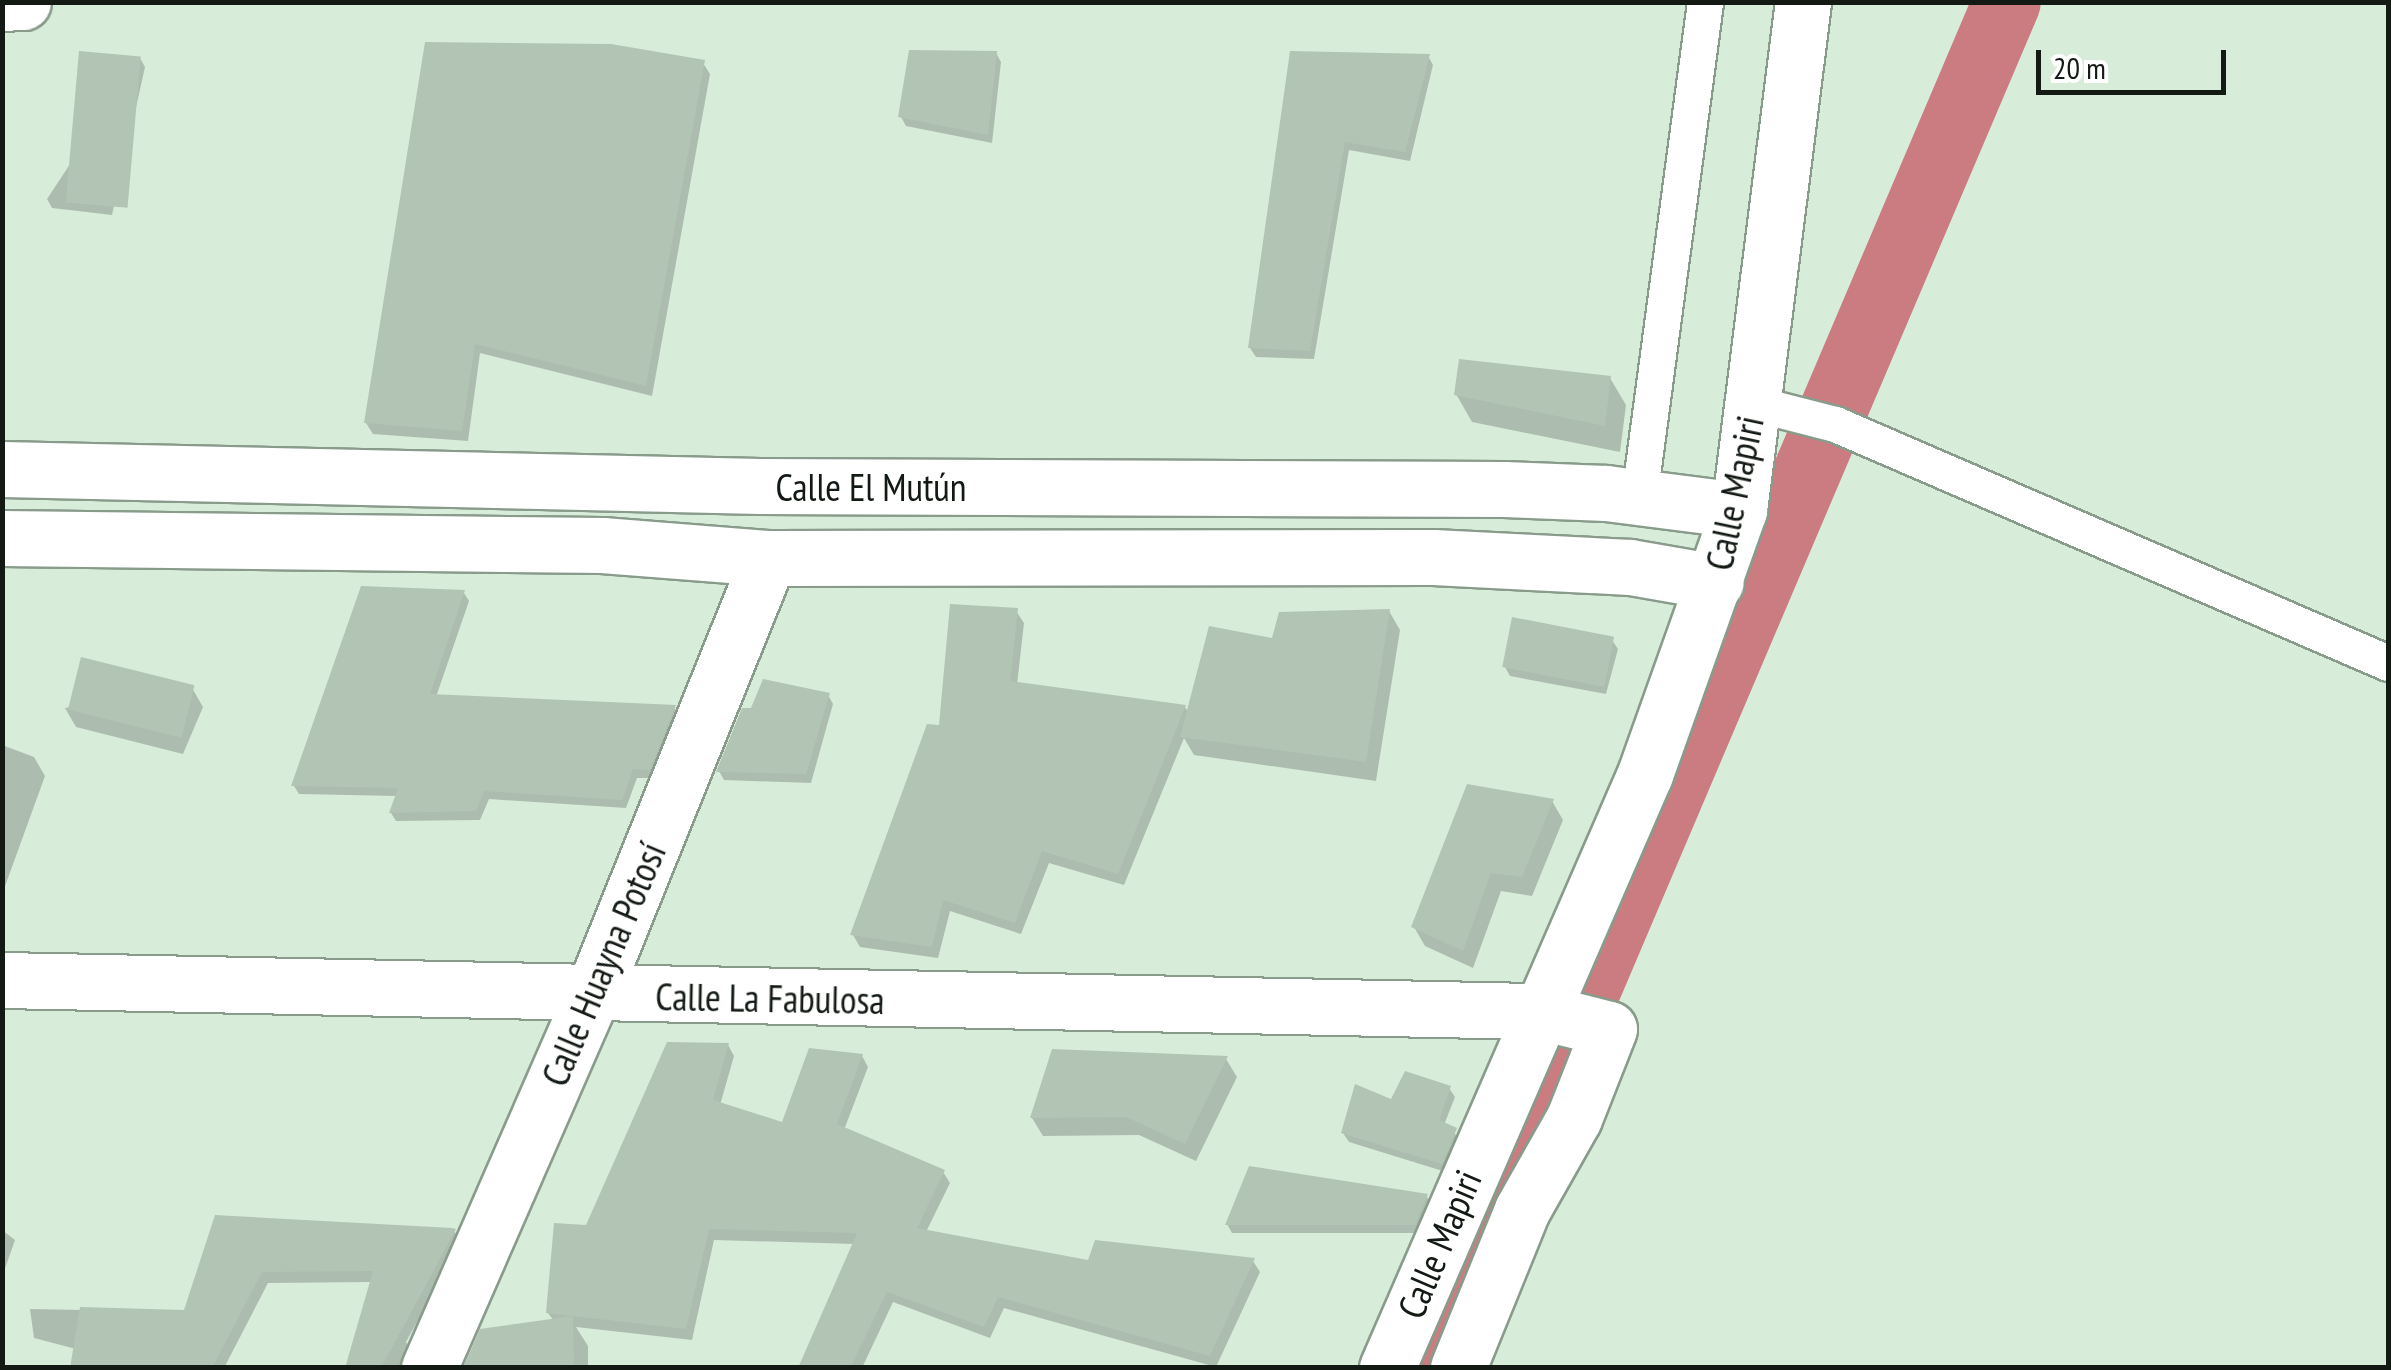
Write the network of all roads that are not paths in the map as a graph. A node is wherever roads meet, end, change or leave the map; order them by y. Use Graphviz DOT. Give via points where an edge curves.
graph roads {
  1 [pos="23,2"];
  2 [pos="1706,2"];
  3 [pos="1803,2"];
  4 [pos="2,3"];
  5 [pos="1753,403"];
  6 [pos="2,469"];
  7 [pos="1638,497"];
  8 [pos="1739,510"];
  9 [pos="2,538"];
  10 [pos="770,558"];
  11 [pos="1716,582"];
  12 [pos="2388,663"];
  13 [pos="2,980"];
  14 [pos="592,995"];
  15 [pos="1538,1011"];
  16 [pos="430,1368"];
  17 [pos="1386,1368"];
  18 [pos="1458,1368"];
  1 -- 4 [label="street"];
  2 -- 7 [label="lane"];
  3 -- 5 [label="street, Calle Mapiri"];
  5 -- 8 [label="street, Calle Mapiri"];
  5 -- 12 [label="lane" via="1835,424"];
  6 -- 7 [label="street, Calle El Mutún" via="760,486 1504,489"];
  7 -- 8 [label="street, Calle El Mutún"];
  8 -- 11 [label="street, Calle Mapiri"];
  9 -- 10 [label="street, Calle El Mutún" via="602,545"];
  10 -- 11 [label="street, Calle El Mutún" via="1432,557 1630,568"];
  10 -- 14 [label="street, Calle Huayna Potosí"];
  11 -- 15 [label="street, Calle Mapiri" via="1644,774"];
  13 -- 14 [label="street, Calle La Fabulosa"];
  14 -- 15 [label="street, Calle La Fabulosa"];
  14 -- 16 [label="street, Calle Huayna Potosí"];
  15 -- 17 [label="street, Calle Mapiri"];
  15 -- 18 [label="street, Calle Mapiri" via="1609,1029 1574,1118 1522,1210"];
}
